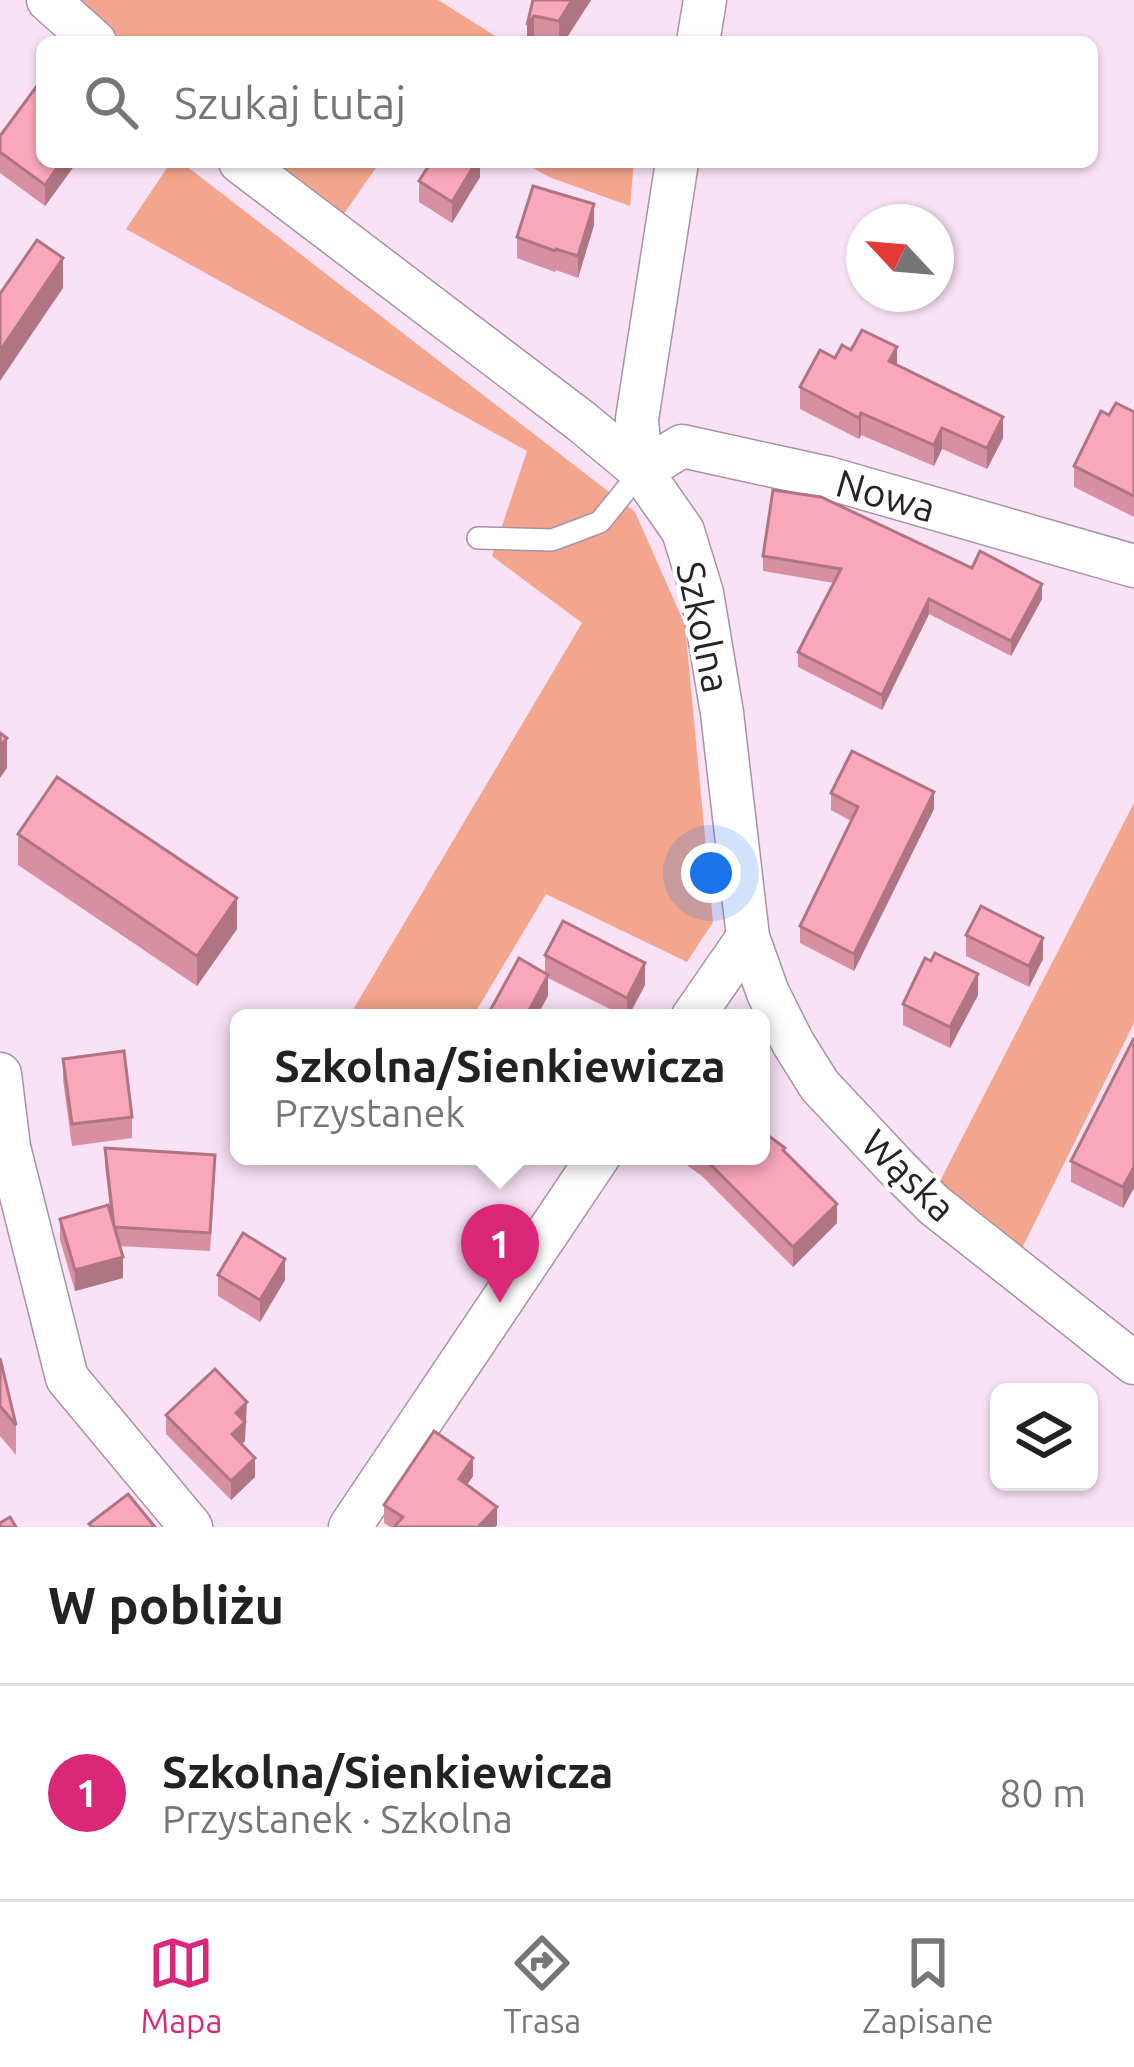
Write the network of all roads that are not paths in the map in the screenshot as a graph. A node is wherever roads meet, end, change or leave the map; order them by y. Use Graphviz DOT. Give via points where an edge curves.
graph roads {
  1 [pos="48,0"];
  2 [pos="705,0"];
  3 [pos="88,36"];
  4 [pos="699,36"];
  5 [pos="248,168"];
  6 [pos="675,168"];
  7 [pos="640,471"];
  8 [pos="478,538"];
  9 [pos="1134,566"];
  10 [pos="748,937"];
  11 [pos="698,1009"];
  12 [pos="0,1074"];
  13 [pos="593,1165"];
  14 [pos="1134,1363"];
  15 [pos="191,1527"];
  16 [pos="350,1527"];
  1 -- 3 [label="street"];
  2 -- 4 [label="street"];
  5 -- 7 [label="street, Szkolna"];
  6 -- 7 [label="street" via="637,418"];
  7 -- 8 [label="lane" via="600,522 552,540"];
  7 -- 9 [label="street, Nowa" via="682,446 828,478"];
  7 -- 10 [label="street, Szkolna" via="683,531 702,593"];
  10 -- 11 [label="street"];
  10 -- 14 [label="street, Wąska" via="768,993 820,1086 934,1205"];
  12 -- 15 [label="street" via="9,1147 67,1378"];
  13 -- 16 [label="street"];
}
